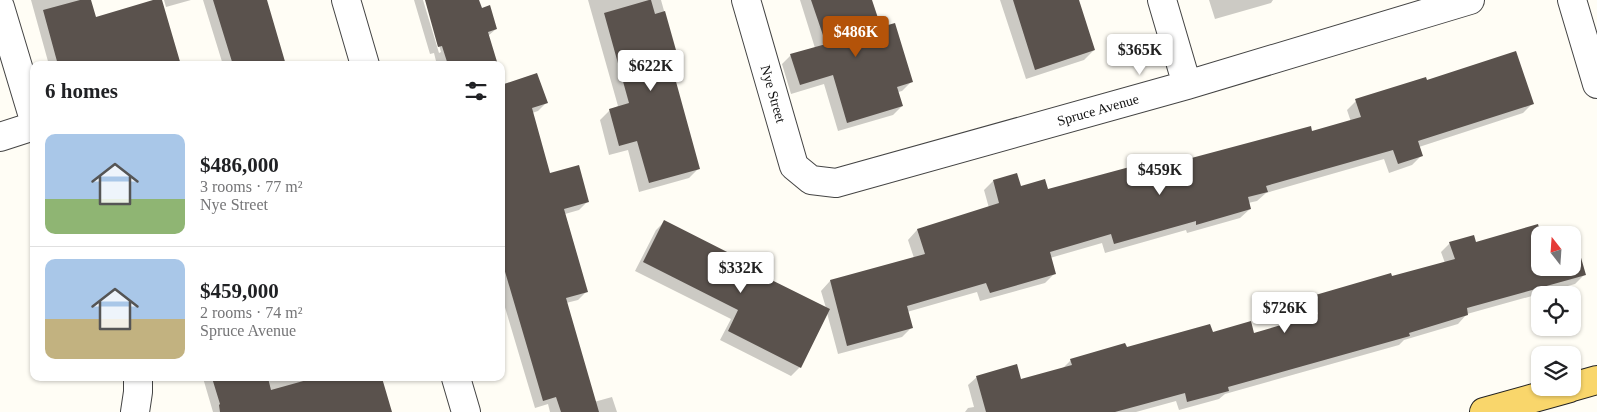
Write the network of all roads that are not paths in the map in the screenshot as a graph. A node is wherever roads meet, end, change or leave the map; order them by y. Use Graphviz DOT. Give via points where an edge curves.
graph roads {
  1 [pos="346,0"];
  2 [pos="746,0"];
  3 [pos="1162,0"];
  4 [pos="1470,0"];
  5 [pos="1572,0"];
  6 [pos="0,7"];
  7 [pos="364,61"];
  8 [pos="1597,84"];
  9 [pos="1187,85"];
  10 [pos="30,107"];
  11 [pos="30,127"];
  12 [pos="0,137"];
  13 [pos="811,180"];
  14 [pos="1597,380"];
  15 [pos="138,381"];
  16 [pos="457,381"];
  17 [pos="1581,384"];
  18 [pos="1540,396"];
  19 [pos="135,412"];
  20 [pos="466,412"];
  21 [pos="1484,412"];
  1 -- 7 [label="street"];
  2 -- 13 [label="street, Nye Street" via="794,166"];
  3 -- 9 [label="street"];
  4 -- 9 [label="street, Spruce Avenue"];
  5 -- 8 [label="street"];
  6 -- 10 [label="street"];
  9 -- 13 [label="street, Spruce Avenue" via="836,183"];
  11 -- 12 [label="street"];
  14 -- 17 [label="main road"];
  15 -- 19 [label="street"];
  16 -- 20 [label="street"];
  18 -- 21 [label="main road"];
}
